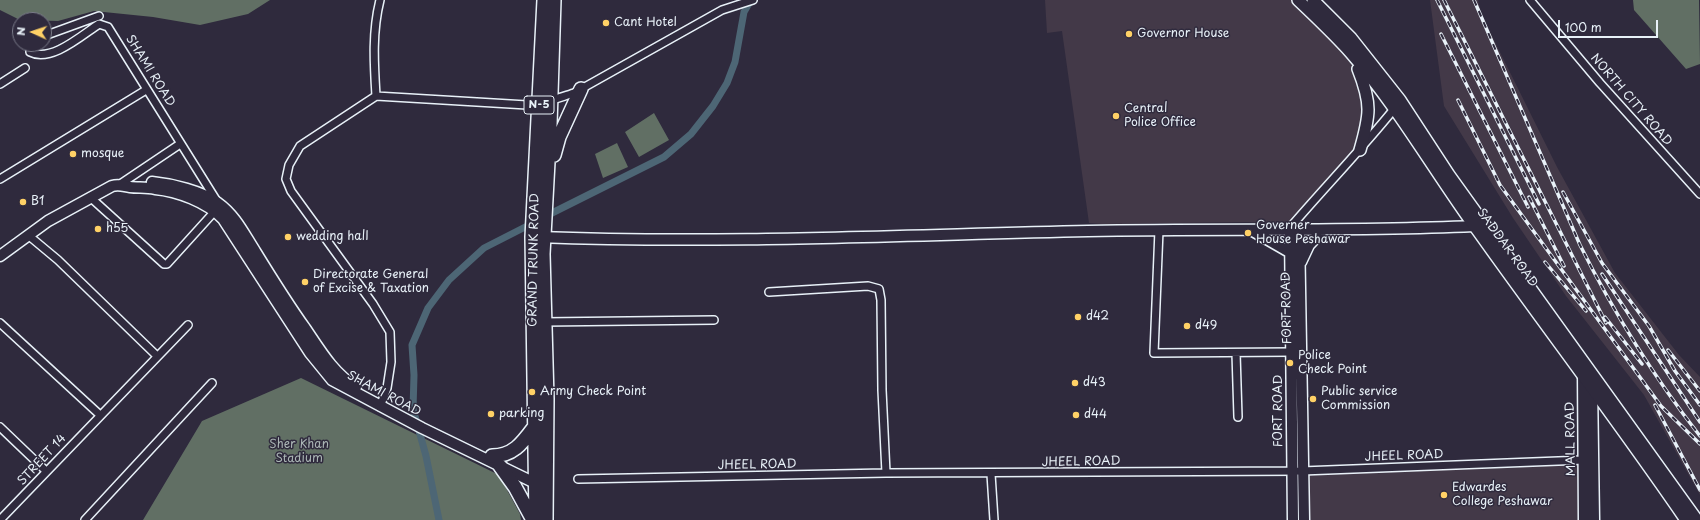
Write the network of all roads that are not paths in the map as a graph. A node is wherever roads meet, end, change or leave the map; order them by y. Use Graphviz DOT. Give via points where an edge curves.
graph roads {
  1 [pos="380,0"];
  2 [pos="544,0"];
  3 [pos="554,0"];
  4 [pos="740,0"];
  5 [pos="753,0"];
  6 [pos="1298,0"];
  7 [pos="1313,0"];
  8 [pos="1530,0"];
  9 [pos="734,6"];
  10 [pos="99,16"];
  11 [pos="52,33"];
  12 [pos="30,52"];
  13 [pos="1352,54"];
  14 [pos="25,68"];
  15 [pos="0,84"];
  16 [pos="581,89"];
  17 [pos="146,90"];
  18 [pos="376,96"];
  19 [pos="545,103"];
  20 [pos="1394,109"];
  21 [pos="180,144"];
  22 [pos="1360,150"];
  23 [pos="0,179"];
  24 [pos="547,182"];
  25 [pos="121,185"];
  26 [pos="1700,194"];
  27 [pos="90,197"];
  28 [pos="216,207"];
  29 [pos="540,207"];
  30 [pos="1474,226"];
  31 [pos="1249,229"];
  32 [pos="1159,230"];
  33 [pos="1292,230"];
  34 [pos="1322,231"];
  35 [pos="538,232"];
  36 [pos="28,235"];
  37 [pos="1290,253"];
  38 [pos="0,256"];
  39 [pos="1300,263"];
  40 [pos="769,292"];
  41 [pos="714,320"];
  42 [pos="544,322"];
  43 [pos="0,323"];
  44 [pos="188,325"];
  45 [pos="1292,352"];
  46 [pos="1236,353"];
  47 [pos="157,356"];
  48 [pos="1587,372"];
  49 [pos="212,383"];
  50 [pos="1592,386"];
  51 [pos="382,405"];
  52 [pos="100,415"];
  53 [pos="1238,417"];
  54 [pos="535,426"];
  55 [pos="0,427"];
  56 [pos="1584,460"];
  57 [pos="496,461"];
  58 [pos="1297,470"];
  59 [pos="46,471"];
  60 [pos="886,474"];
  61 [pos="990,474"];
  62 [pos="578,479"];
  63 [pos="541,480"];
  64 [pos="0,520"];
  65 [pos="85,520"];
  66 [pos="535,520"];
  67 [pos="546,520"];
  68 [pos="994,520"];
  69 [pos="1294,520"];
  70 [pos="1304,520"];
  71 [pos="1584,520"];
  72 [pos="1594,520"];
  73 [pos="1686,520"];
  74 [pos="1697,520"];
  1 -- 18 [label="street" via="374,22 373,61"];
  2 -- 19 [label="highway, GRAND TRUNK ROAD / N-5"];
  3 -- 19 [label="highway, GRAND TRUNK ROAD / N-5"];
  4 -- 9 [label="street"];
  5 -- 9 [label="street"];
  6 -- 13 [label="main road, SADDAR ROAD" via="1327,26"];
  7 -- 48 [label="main road, SADDAR ROAD" via="1351,38 1400,100 1449,175 1581,358"];
  8 -- 26 [label="street, NORTH CITY ROAD" via="1600,84"];
  9 -- 16 [label="street" via="722,10"];
  10 -- 11 [label="street"];
  12 -- 17 [label="street, SHAMI ROAD" via="43,56 61,49 99,24 108,27"];
  13 -- 20 [label="main road, SADDAR ROAD"];
  13 -- 22 [label="main road" via="1370,105"];
  14 -- 15 [label="street"];
  16 -- 19 [label="street"];
  16 -- 24 [label="highway" via="559,137"];
  17 -- 21 [label="street, SHAMI ROAD"];
  17 -- 23 [label="street"];
  18 -- 19 [label="street"];
  18 -- 51 [label="street" via="300,146 289,165 286,179 290,191 373,304 390,332 391,362"];
  19 -- 24 [label="highway, GRAND TRUNK ROAD / N-5"];
  19 -- 29 [label="highway, GRAND TRUNK ROAD / N-5"];
  20 -- 22 [label="street"];
  20 -- 30 [label="main road, SADDAR ROAD"];
  21 -- 25 [label="street"];
  21 -- 28 [label="street, SHAMI ROAD"];
  22 -- 33 [label="street"];
  24 -- 29 [label="highway, GRAND TRUNK ROAD / N-5"];
  25 -- 27 [label="street, SHAMI ROAD" via="104,189"];
  25 -- 28 [label="street, SHAMI ROAD" via="168,192"];
  27 -- 28 [label="street" via="164,264 167,264"];
  27 -- 36 [label="street, SHAMI ROAD"];
  28 -- 51 [label="street, SHAMI ROAD" via="324,370 341,386"];
  29 -- 35 [label="highway, GRAND TRUNK ROAD / N-5"];
  30 -- 34 [label="street"];
  30 -- 48 [label="main road, SADDAR ROAD"];
  31 -- 32 [label="street"];
  31 -- 33 [label="street"];
  31 -- 37 [label="street"];
  32 -- 35 [label="street" via="680,240"];
  32 -- 46 [label="street" via="1154,353"];
  33 -- 34 [label="street"];
  33 -- 37 [label="street, FORT ROAD"];
  33 -- 39 [label="street, FORT ROAD"];
  34 -- 39 [label="street" via="1309,245"];
  35 -- 42 [label="highway, GRAND TRUNK ROAD / N-5"];
  35 -- 54 [label="highway, GRAND TRUNK ROAD / N-5" via="532,324"];
  36 -- 38 [label="street, SHAMI ROAD"];
  36 -- 47 [label="street" via="58,260"];
  37 -- 45 [label="street, FORT ROAD"];
  39 -- 58 [label="street, FORT ROAD"];
  40 -- 60 [label="street" via="868,286 879,289"];
  41 -- 42 [label="street"];
  42 -- 63 [label="highway, GRAND TRUNK ROAD / N-5" via="547,398"];
  43 -- 52 [label="street"];
  44 -- 47 [label="street, STREET 14"];
  45 -- 46 [label="street"];
  45 -- 58 [label="street, FORT ROAD"];
  46 -- 53 [label="street"];
  47 -- 52 [label="street, STREET 14"];
  48 -- 50 [label="main road, SADDAR ROAD"];
  48 -- 56 [label="street, MALL ROAD"];
  48 -- 74 [label="main road, SADDAR ROAD"];
  49 -- 65 [label="street"];
  50 -- 72 [label="street, MALL ROAD"];
  50 -- 73 [label="main road, SADDAR ROAD"];
  51 -- 57 [label="street, SHAMI ROAD"];
  52 -- 59 [label="street, STREET 14"];
  54 -- 57 [label="highway" via="516,449"];
  54 -- 63 [label="highway, GRAND TRUNK ROAD / N-5"];
  55 -- 59 [label="street"];
  56 -- 58 [label="street, JHEEL ROAD"];
  56 -- 71 [label="street, MALL ROAD"];
  57 -- 63 [label="street, SHAMI ROAD"];
  57 -- 66 [label="highway"];
  58 -- 61 [label="street, JHEEL ROAD"];
  58 -- 69 [label="street, FORT ROAD"];
  58 -- 70 [label="street, FORT ROAD"];
  59 -- 64 [label="street, STREET 14"];
  60 -- 61 [label="street, JHEEL ROAD"];
  60 -- 62 [label="street, JHEEL ROAD"];
  61 -- 68 [label="street"];
  63 -- 66 [label="highway, GRAND TRUNK ROAD / N-5"];
  63 -- 67 [label="highway, GRAND TRUNK ROAD / N-5"];
}
